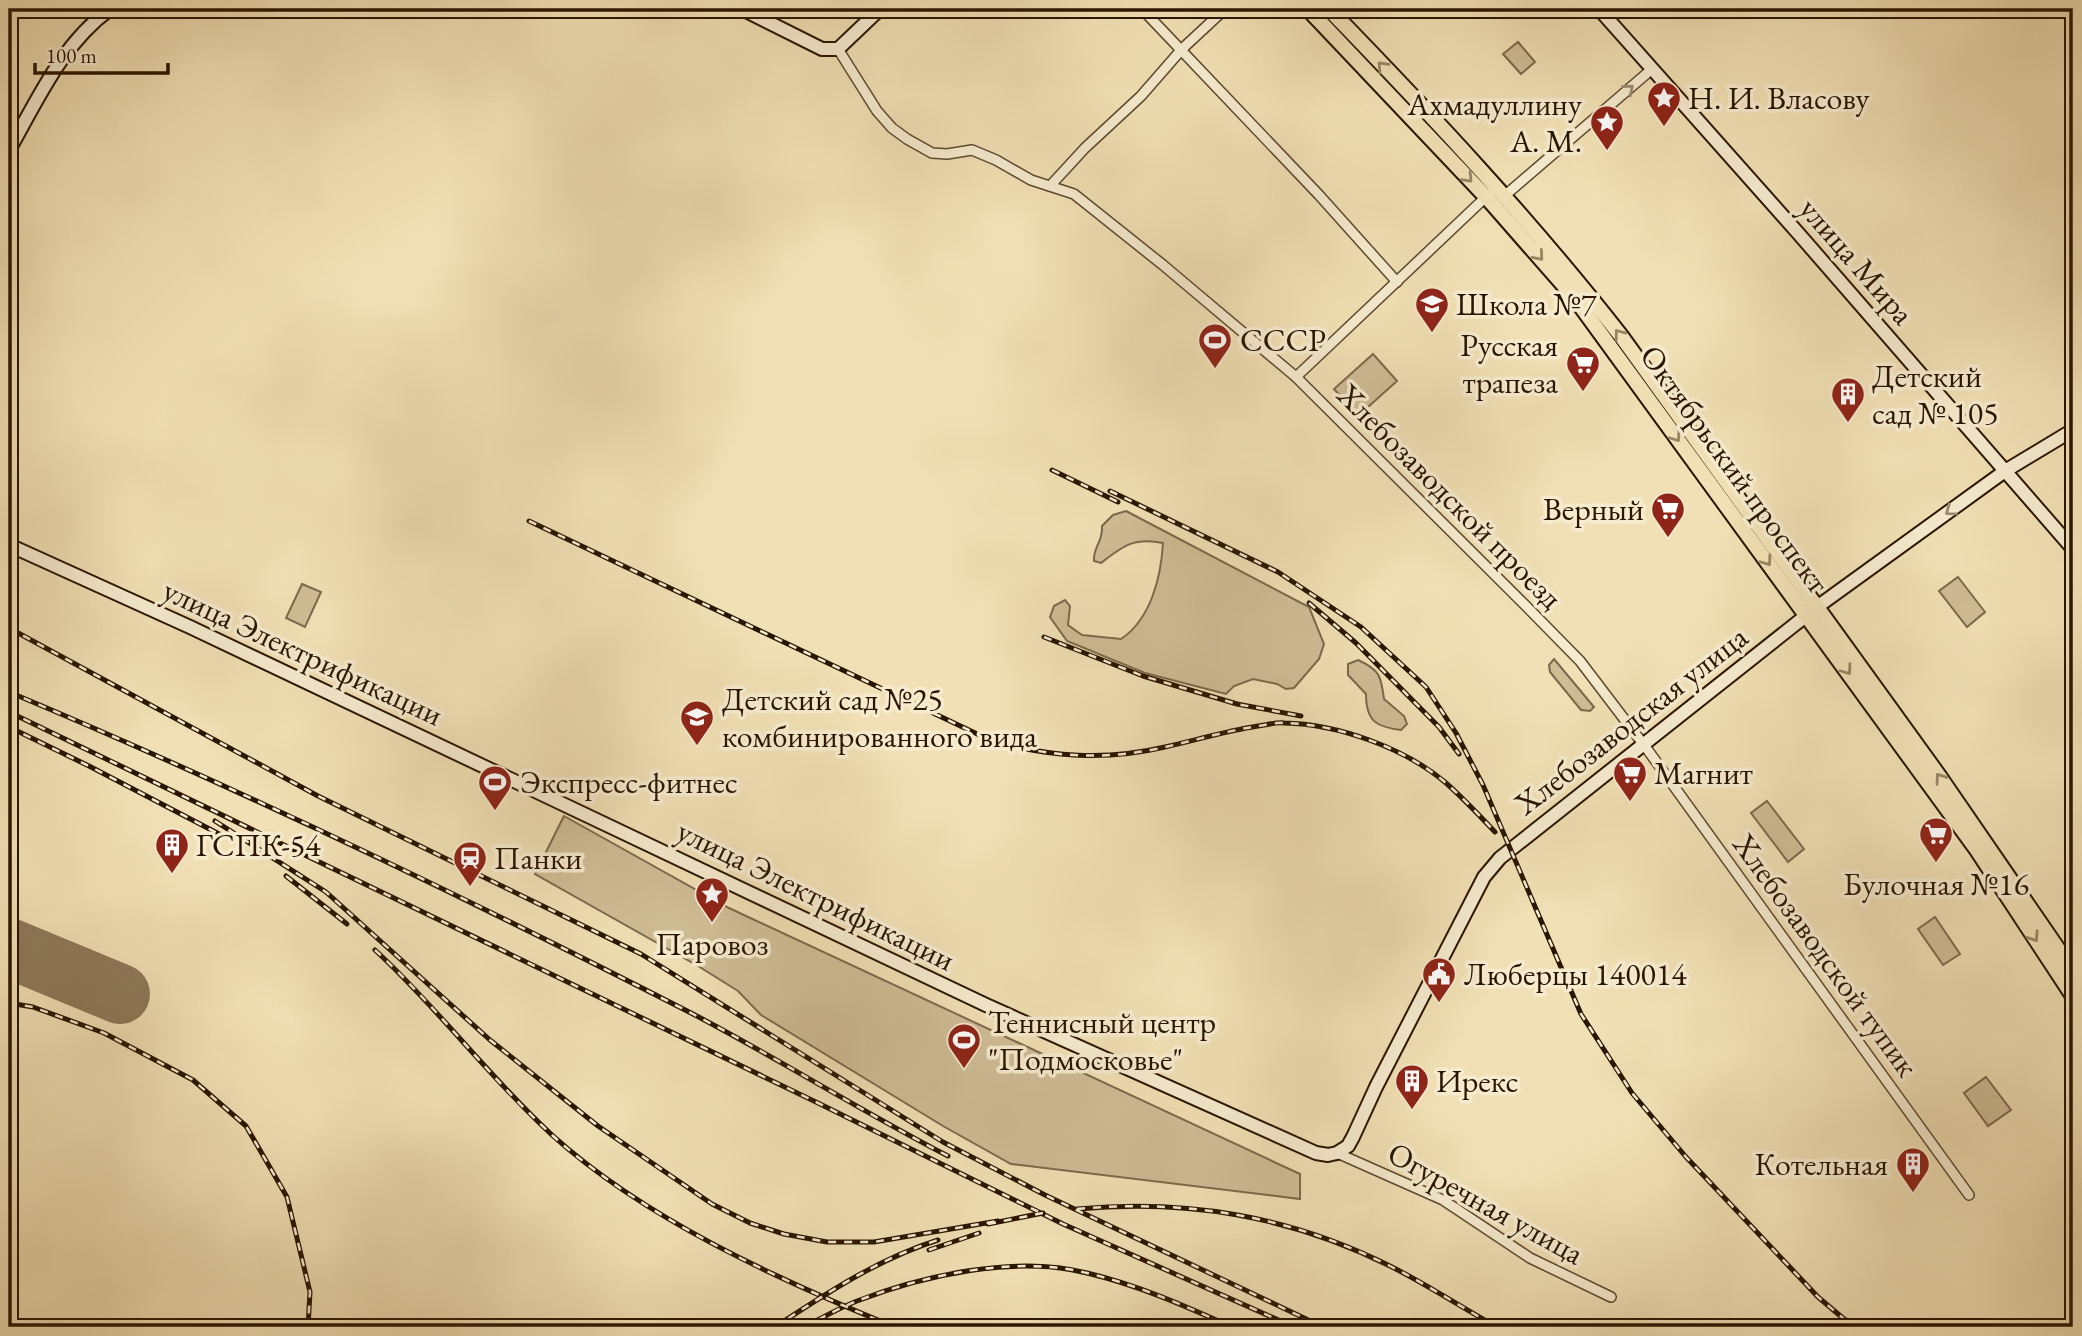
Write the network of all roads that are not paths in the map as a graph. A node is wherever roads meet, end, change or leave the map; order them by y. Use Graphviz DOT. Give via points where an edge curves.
graph roads {
  1 [pos="110,9"];
  2 [pos="742,9"];
  3 [pos="880,9"];
  4 [pos="1142,9"];
  5 [pos="1225,9"];
  6 [pos="1308,9"];
  7 [pos="1329,9"];
  8 [pos="1599,9"];
  9 [pos="1182,49"];
  10 [pos="838,50"];
  11 [pos="1652,69"];
  12 [pos="9,150"];
  13 [pos="1050,186"];
  14 [pos="1494,197"];
  15 [pos="1397,282"];
  16 [pos="1296,377"];
  17 [pos="2073,430"];
  18 [pos="2005,471"];
  19 [pos="9,545"];
  20 [pos="2073,550"];
  21 [pos="1812,611"];
  22 [pos="1643,744"];
  23 [pos="2073,971"];
  24 [pos="2073,996"];
  25 [pos="1337,1153"];
  26 [pos="1969,1195"];
  27 [pos="1611,1297"];
  1 -- 12 [label="main road" via="63,55"];
  2 -- 10 [label="main road" via="822,49"];
  3 -- 10 [label="main road"];
  4 -- 9 [label="street"];
  5 -- 9 [label="street"];
  6 -- 14 [label="main road, Октябрьский проспект, one-way"];
  14 -- 7 [label="main road, Октябрьский проспект, one-way"];
  8 -- 11 [label="main road, улица Мира"];
  9 -- 13 [label="street"];
  9 -- 15 [label="street"];
  10 -- 13 [label="street, Хлебозаводской проезд" via="877,111 907,139 932,153 972,150"];
  14 -- 11 [label="street, one-way"];
  11 -- 18 [label="main road, улица Мира"];
  13 -- 16 [label="street, Хлебозаводской проезд" via="1074,194"];
  14 -- 15 [label="street"];
  14 -- 21 [label="main road, Октябрьский проспект"];
  15 -- 16 [label="street"];
  16 -- 22 [label="street, Хлебозаводской проезд" via="1580,661"];
  17 -- 18 [label="main road, Хлебозаводская улица"];
  18 -- 20 [label="main road, улица Мира"];
  18 -- 21 [label="main road, Хлебозаводская улица, one-way"];
  19 -- 25 [label="main road, улица Электрификации" via="986,1005 1316,1153"];
  21 -- 22 [label="main road, Хлебозаводская улица"];
  23 -- 21 [label="main road, Октябрьский проспект, one-way" via="1945,785"];
  21 -- 24 [label="main road, Октябрьский проспект, one-way"];
  22 -- 25 [label="main road, Хлебозаводская улица" via="1510,849 1484,877 1353,1137"];
  22 -- 26 [label="street, Хлебозаводской тупик"];
  25 -- 27 [label="street, Огуречная улица" via="1443,1200 1530,1258"];
}
